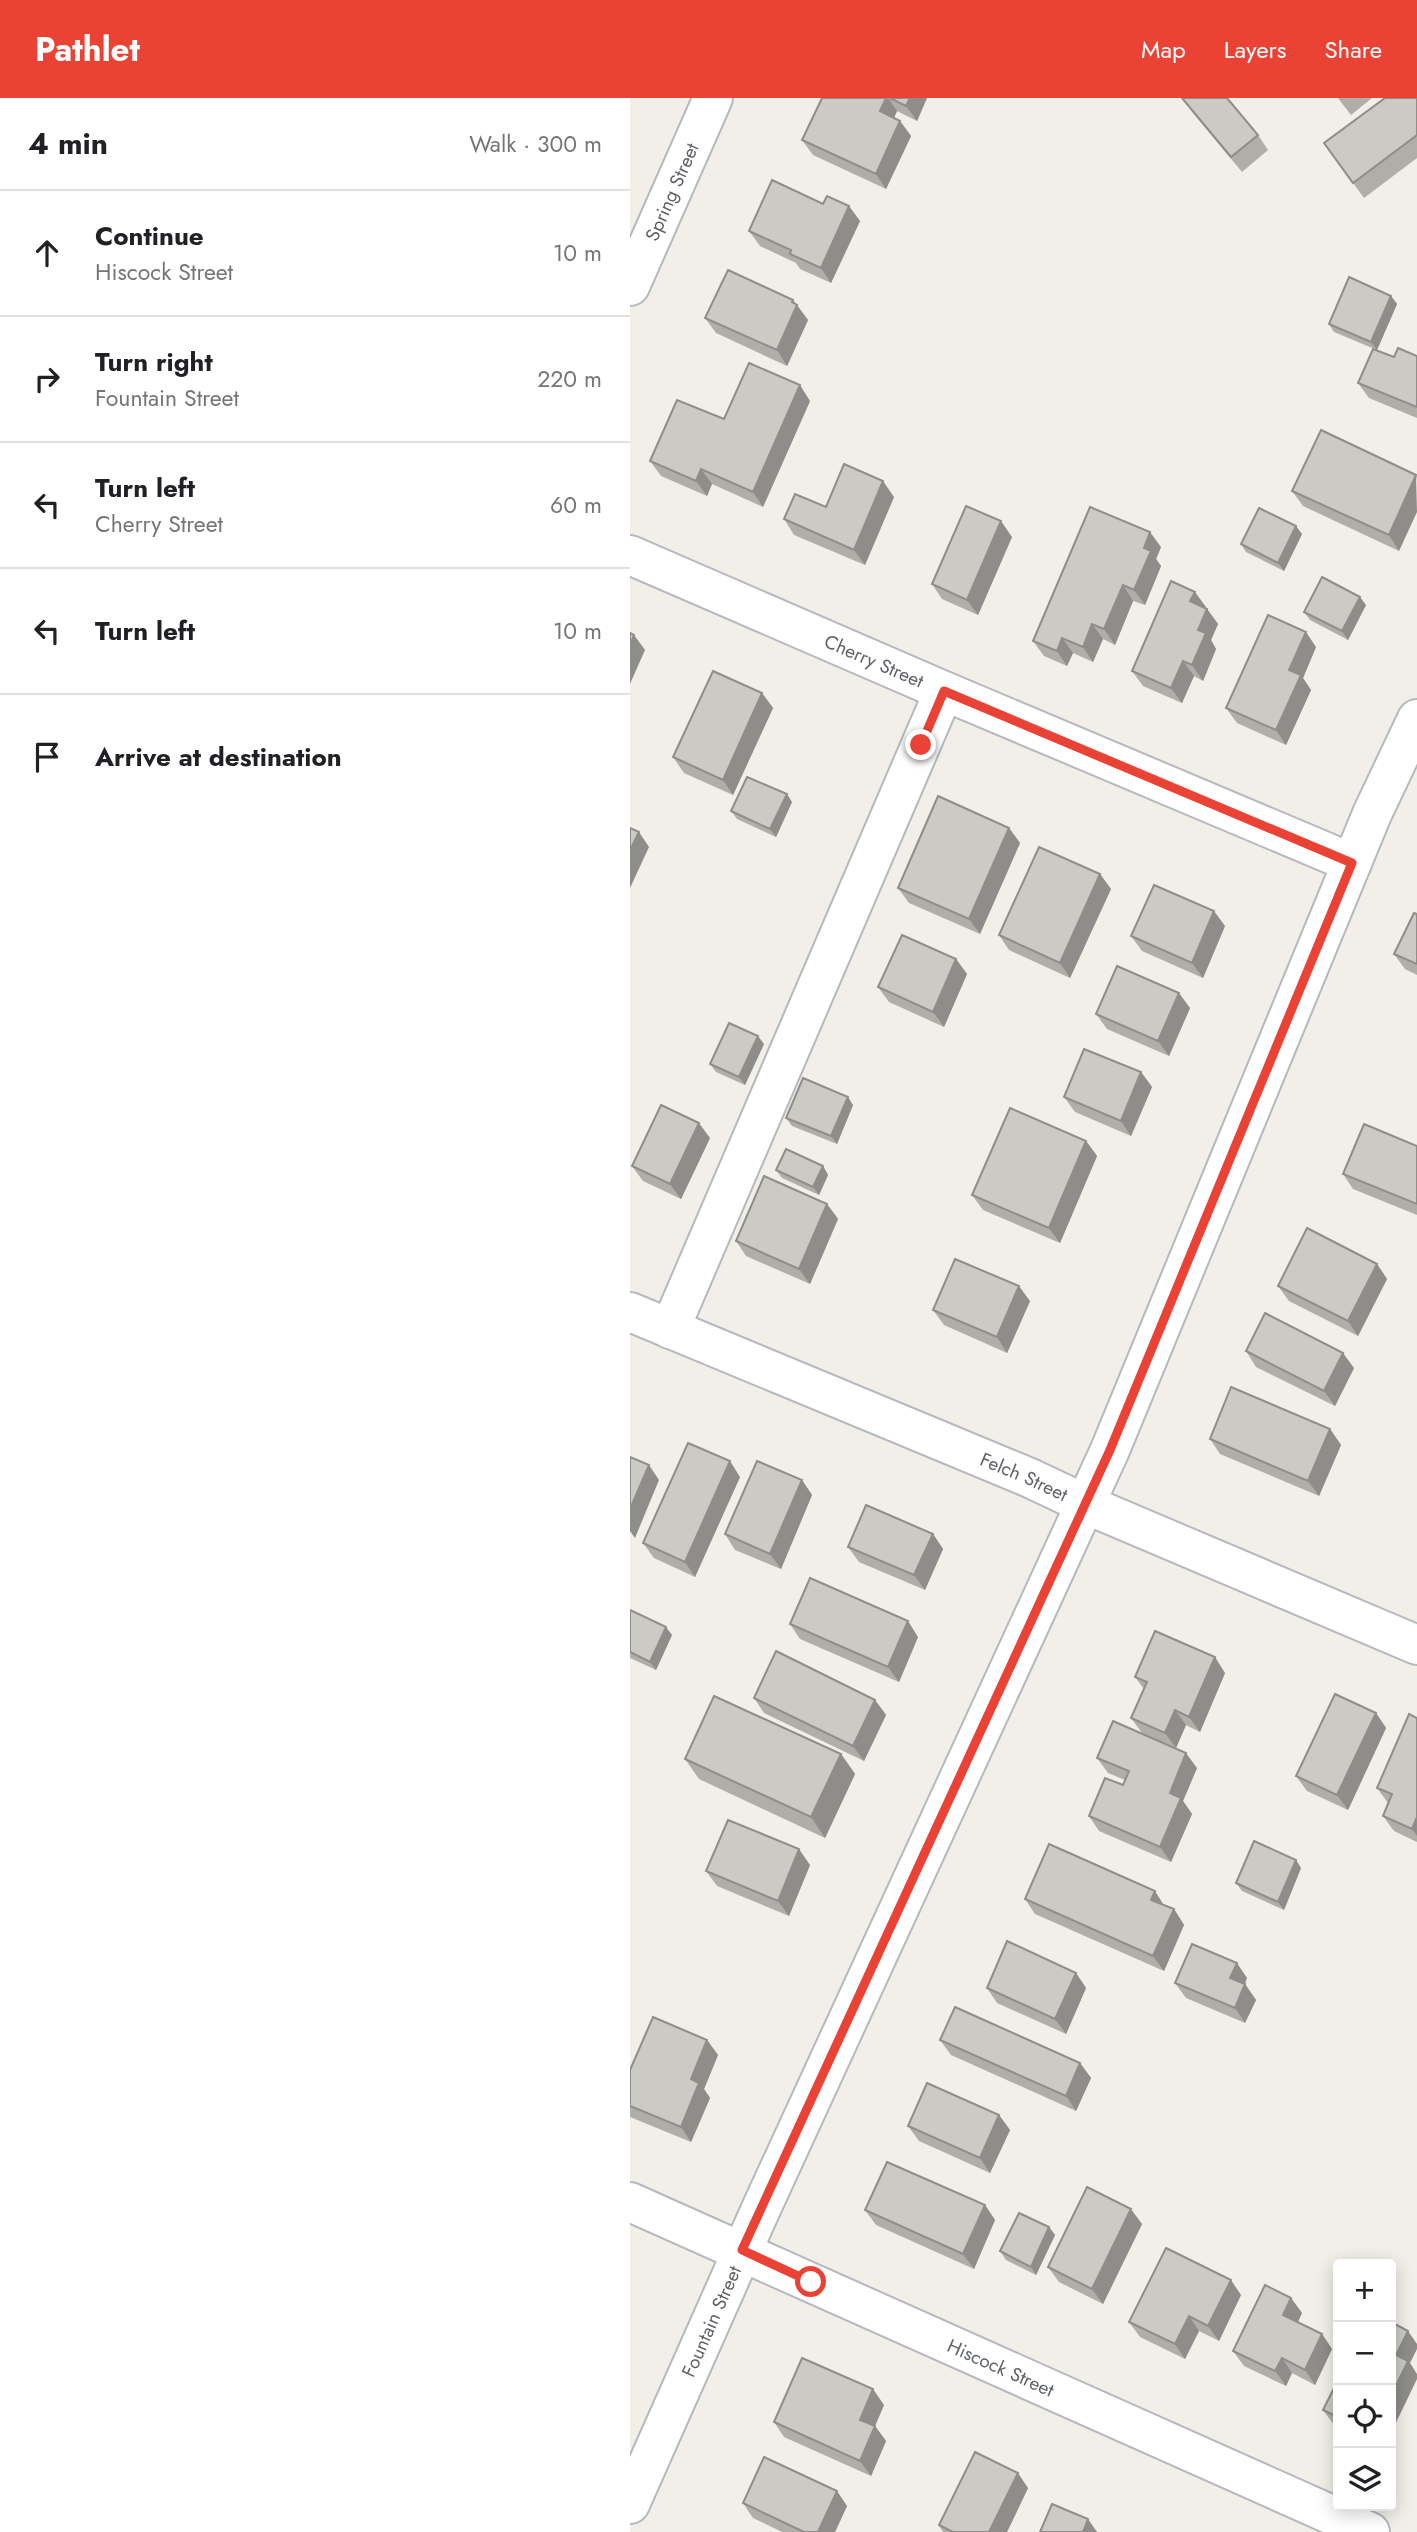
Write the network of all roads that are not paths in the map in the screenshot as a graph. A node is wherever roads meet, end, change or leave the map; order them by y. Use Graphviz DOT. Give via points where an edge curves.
graph roads {
  1 [pos="713,98"];
  2 [pos="630,286"];
  3 [pos="630,555"];
  4 [pos="944,691"];
  5 [pos="1417,719"];
  6 [pos="1352,863"];
  7 [pos="630,1312"];
  8 [pos="670,1329"];
  9 [pos="1086,1504"];
  10 [pos="1417,1645"];
  11 [pos="630,2202"];
  12 [pos="742,2250"];
  13 [pos="630,2504"];
  14 [pos="1370,2532"];
  1 -- 2 [label="street, Spring Street"];
  3 -- 4 [label="street, Cherry Street"];
  4 -- 6 [label="street, Cherry Street"];
  4 -- 8 [label="street"];
  5 -- 6 [label="street, Fountain Street"];
  6 -- 9 [label="street, Fountain Street"];
  7 -- 8 [label="street, Felch Street"];
  8 -- 9 [label="street, Felch Street"];
  9 -- 10 [label="street, Felch Street"];
  9 -- 12 [label="street, Fountain Street"];
  11 -- 12 [label="street, Hiscock Street"];
  12 -- 13 [label="street, Fountain Street"];
  12 -- 14 [label="street, Hiscock Street"];
}
